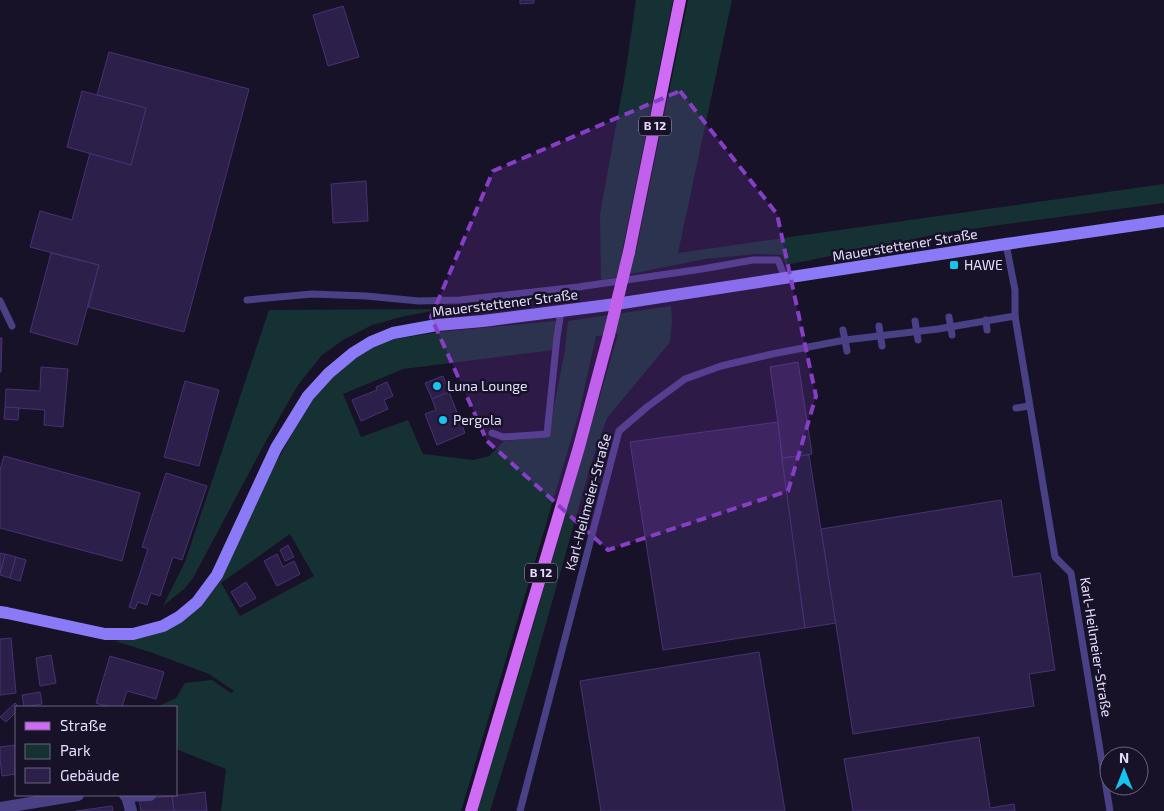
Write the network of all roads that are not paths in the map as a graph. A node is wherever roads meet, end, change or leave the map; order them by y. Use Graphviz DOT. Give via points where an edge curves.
graph roads {
  1 [pos="680,0"];
  2 [pos="1164,222"];
  3 [pos="1006,244"];
  4 [pos="786,278"];
  5 [pos="247,300"];
  6 [pos="0,301"];
  7 [pos="561,311"];
  8 [pos="1014,316"];
  9 [pos="949,317"];
  10 [pos="986,320"];
  11 [pos="915,321"];
  12 [pos="12,326"];
  13 [pos="879,326"];
  14 [pos="951,326"];
  15 [pos="843,330"];
  16 [pos="987,330"];
  17 [pos="916,331"];
  18 [pos="952,335"];
  19 [pos="881,336"];
  20 [pos="845,340"];
  21 [pos="918,340"];
  22 [pos="882,346"];
  23 [pos="847,351"];
  24 [pos="1029,406"];
  25 [pos="1016,408"];
  26 [pos="492,434"];
  27 [pos="0,612"];
  28 [pos="72,796"];
  29 [pos="126,796"];
  30 [pos="0,808"];
  31 [pos="131,811"];
  32 [pos="471,811"];
  33 [pos="520,811"];
  34 [pos="1110,811"];
  1 -- 32 [label="main road, B 12, bridge" via="609,335"];
  2 -- 3 [label="main road, Mauerstettener Straße"];
  3 -- 4 [label="main road, Mauerstettener Straße"];
  3 -- 8 [label="lane, Karl-Heilmeier-Straße" via="1015,290"];
  4 -- 5 [label="lane" via="778,260 754,260 578,287 460,300 419,301 312,294"];
  4 -- 7 [label="main road, Mauerstettener Straße"];
  6 -- 12 [label="lane"];
  7 -- 26 [label="lane" via="547,434 503,437"];
  7 -- 27 [label="main road, Mauerstettener Straße" via="393,333 354,352 308,396 276,448 217,575 196,602 163,626 133,634 105,634"];
  8 -- 10 [label="lane, Karl-Heilmeier-Straße"];
  8 -- 24 [label="lane, Karl-Heilmeier-Straße"];
  9 -- 14 [label="lane"];
  10 -- 14 [label="lane, Karl-Heilmeier-Straße"];
  10 -- 16 [label="lane"];
  11 -- 17 [label="lane"];
  13 -- 19 [label="lane"];
  14 -- 17 [label="lane, Karl-Heilmeier-Straße"];
  14 -- 18 [label="lane"];
  15 -- 20 [label="lane"];
  17 -- 19 [label="lane, Karl-Heilmeier-Straße"];
  17 -- 21 [label="lane"];
  19 -- 20 [label="lane, Karl-Heilmeier-Straße"];
  19 -- 22 [label="lane"];
  20 -- 23 [label="lane"];
  20 -- 33 [label="lane, Karl-Heilmeier-Straße" via="721,366 685,379 619,431"];
  24 -- 25 [label="lane"];
  24 -- 34 [label="lane, Karl-Heilmeier-Straße" via="1055,557 1071,572"];
  28 -- 30 [label="street"];
  29 -- 31 [label="street"];
}
